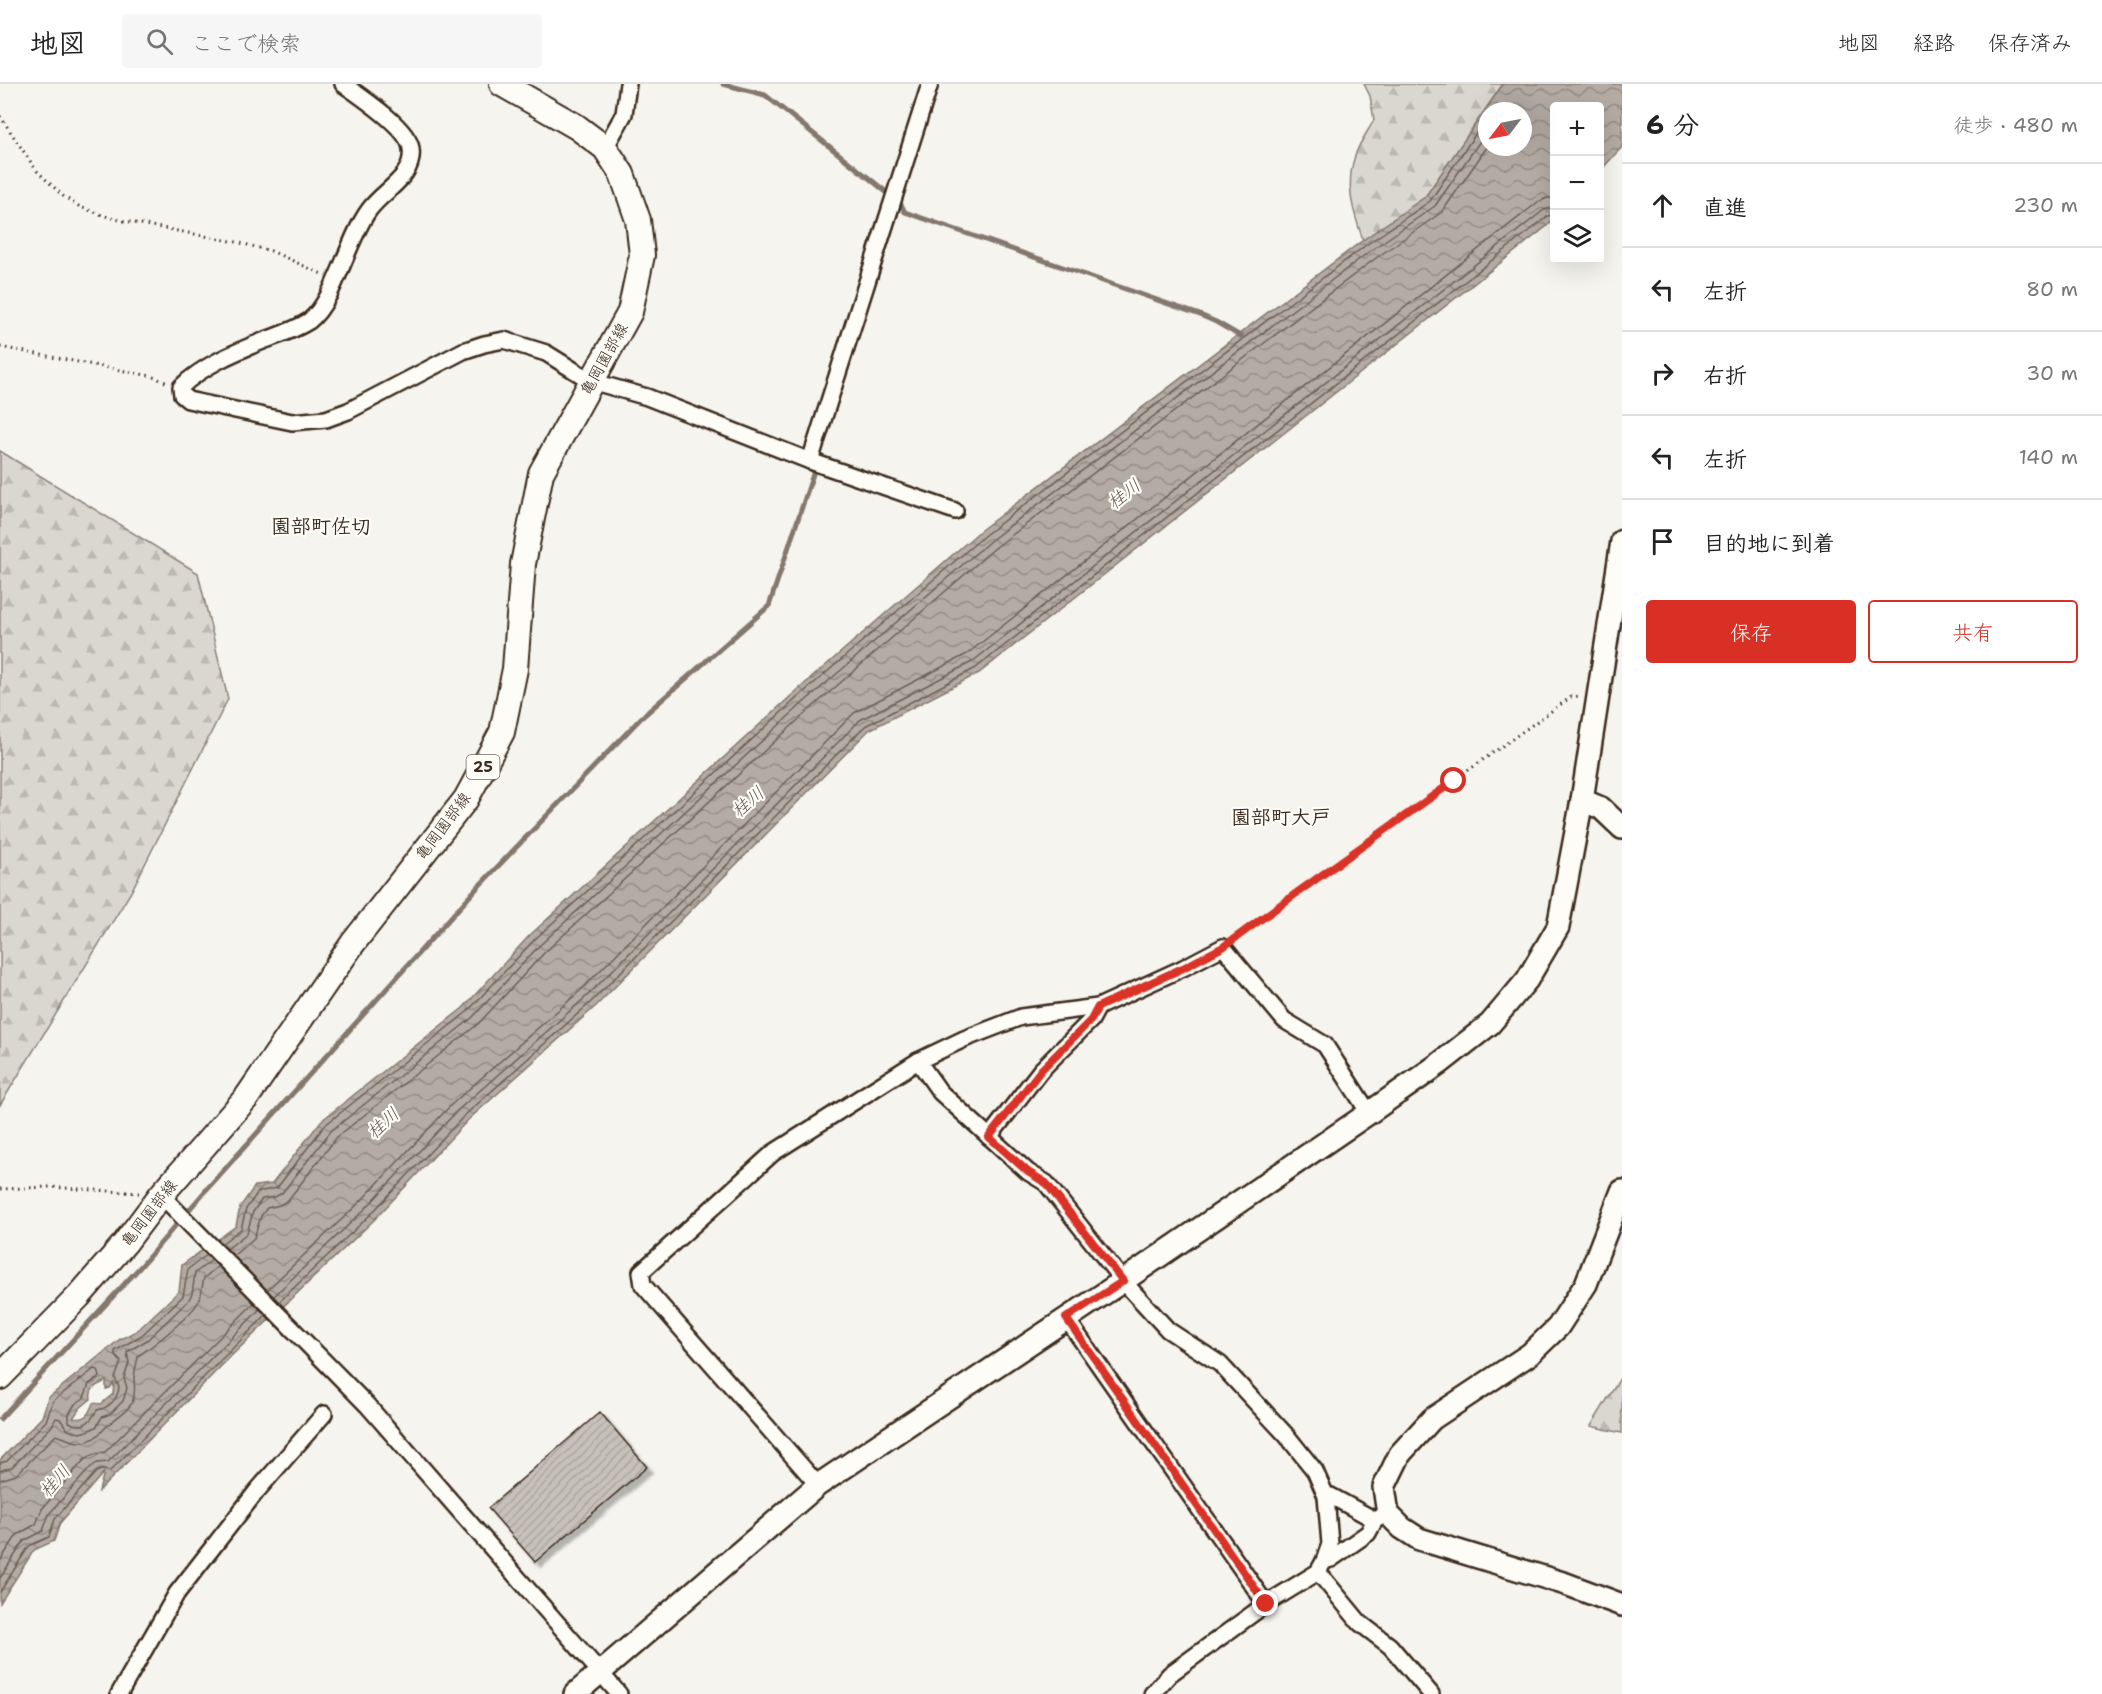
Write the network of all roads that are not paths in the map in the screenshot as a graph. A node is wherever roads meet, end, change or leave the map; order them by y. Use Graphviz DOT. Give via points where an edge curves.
graph roads {
  1 [pos="343,84"];
  2 [pos="502,84"];
  3 [pos="628,84"];
  4 [pos="930,84"];
  5 [pos="604,148"];
  6 [pos="591,381"];
  7 [pos="810,461"];
  8 [pos="955,512"];
  9 [pos="1622,541"];
  10 [pos="1582,800"];
  11 [pos="1622,828"];
  12 [pos="1098,1007"];
  13 [pos="918,1061"];
  14 [pos="1369,1113"];
  15 [pos="989,1137"];
  16 [pos="1622,1191"];
  17 [pos="164,1199"];
  18 [pos="1123,1281"];
  19 [pos="1066,1318"];
  20 [pos="0,1377"];
  21 [pos="324,1414"];
  22 [pos="818,1485"];
  23 [pos="1326,1496"];
  24 [pos="1382,1517"];
  25 [pos="1321,1567"];
  26 [pos="1266,1604"];
  27 [pos="1622,1605"];
  28 [pos="600,1672"];
  29 [pos="119,1694"];
  30 [pos="575,1694"];
  31 [pos="619,1694"];
  32 [pos="1152,1694"];
  33 [pos="1431,1694"];
  1 -- 6 [label="street" via="400,129 411,145 412,159 406,173 370,208 352,238 321,309 311,319 191,377 180,387 182,395 188,400 292,422 326,419 463,351 504,340 546,353"];
  2 -- 5 [label="main road, 亀岡園部線 / 25" via="577,127"];
  3 -- 5 [label="street" via="624,114"];
  4 -- 7 [label="street"];
  5 -- 6 [label="main road, 亀岡園部線 / 25" via="622,174 638,220 642,255 630,312"];
  6 -- 7 [label="street" via="647,397"];
  6 -- 17 [label="main road, 亀岡園部線 / 25" via="541,473 523,564 515,669 502,732 466,800 353,943 247,1097"];
  7 -- 8 [label="street"];
  9 -- 10 [label="street"];
  10 -- 11 [label="street" via="1600,808"];
  10 -- 14 [label="street" via="1558,927 1527,980 1490,1024"];
  12 -- 13 [label="street" via="1021,1017"];
  12 -- 14 [label="street" via="1223,947 1284,1020 1325,1044"];
  12 -- 15 [label="street" via="1091,1020 1041,1070"];
  13 -- 15 [label="street" via="940,1092"];
  13 -- 22 [label="street" via="773,1153 641,1272 643,1285"];
  14 -- 18 [label="street"];
  15 -- 18 [label="street" via="1046,1183"];
  16 -- 24 [label="street" via="1586,1284 1558,1327 1530,1354 1432,1419 1400,1454 1384,1487"];
  17 -- 20 [label="main road, 亀岡園部線 / 25" via="79,1296"];
  17 -- 28 [label="street" via="368,1406"];
  18 -- 19 [label="street"];
  18 -- 23 [label="street" via="1168,1330 1220,1364 1287,1436 1315,1471"];
  19 -- 22 [label="street"];
  19 -- 26 [label="street"];
  21 -- 29 [label="street" via="256,1492 177,1593"];
  22 -- 28 [label="street"];
  23 -- 24 [label="street"];
  23 -- 25 [label="street" via="1330,1544"];
  24 -- 25 [label="street" via="1368,1533"];
  24 -- 27 [label="street" via="1419,1539"];
  25 -- 26 [label="street"];
  25 -- 33 [label="street" via="1360,1623 1390,1646"];
  26 -- 32 [label="street" via="1170,1674"];
  28 -- 30 [label="street"];
  28 -- 31 [label="street"];
}
